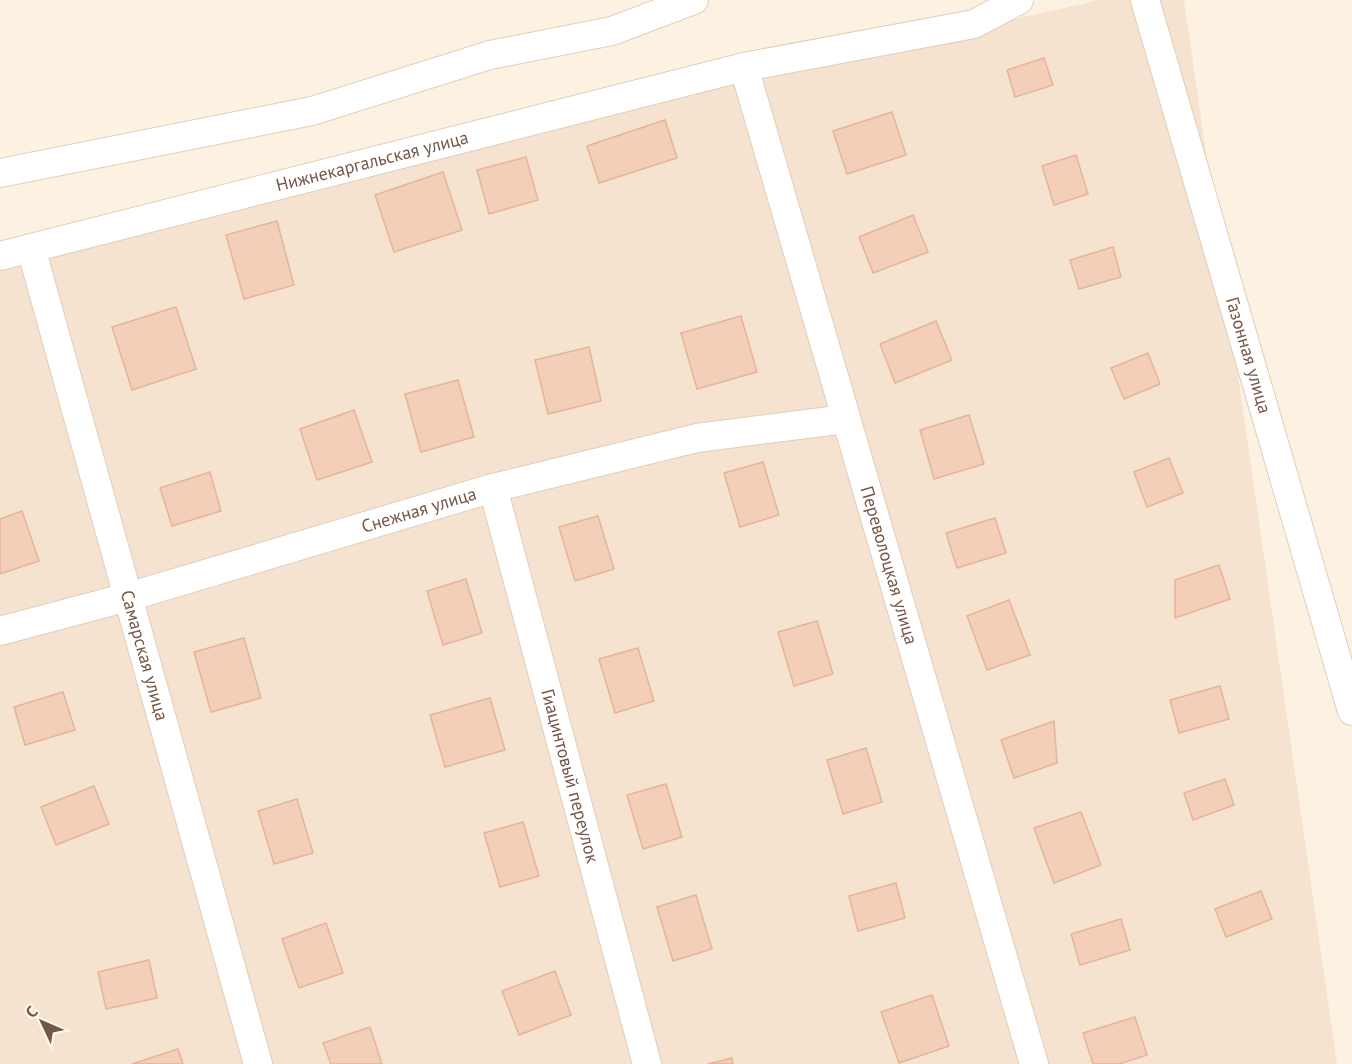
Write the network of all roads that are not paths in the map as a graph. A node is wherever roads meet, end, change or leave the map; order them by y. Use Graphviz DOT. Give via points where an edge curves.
graph roads {
  1 [pos="694,0"];
  2 [pos="1019,0"];
  3 [pos="1145,0"];
  4 [pos="744,67"];
  5 [pos="0,173"];
  6 [pos="31,248"];
  7 [pos="0,256"];
  8 [pos="846,419"];
  9 [pos="493,488"];
  10 [pos="128,597"];
  11 [pos="0,631"];
  12 [pos="1352,711"];
  13 [pos="258,1064"];
  14 [pos="647,1064"];
  15 [pos="1034,1064"];
  1 -- 5 [label="street" via="612,31 490,55 312,111"];
  2 -- 4 [label="street, Нижнекаргальская улица" via="974,24"];
  3 -- 12 [label="street, Газонная улица"];
  4 -- 6 [label="street, Нижнекаргальская улица"];
  4 -- 8 [label="street, Переволоцкая улица"];
  6 -- 7 [label="street, Нижнекаргальская улица"];
  6 -- 10 [label="street, Самарская улица"];
  8 -- 9 [label="street, Снежная улица" via="697,438"];
  8 -- 15 [label="street, Переволоцкая улица"];
  9 -- 10 [label="street, Снежная улица"];
  9 -- 14 [label="street, Гиацинтовый переулок"];
  10 -- 11 [label="street, Снежная улица"];
  10 -- 13 [label="street, Самарская улица"];
}
